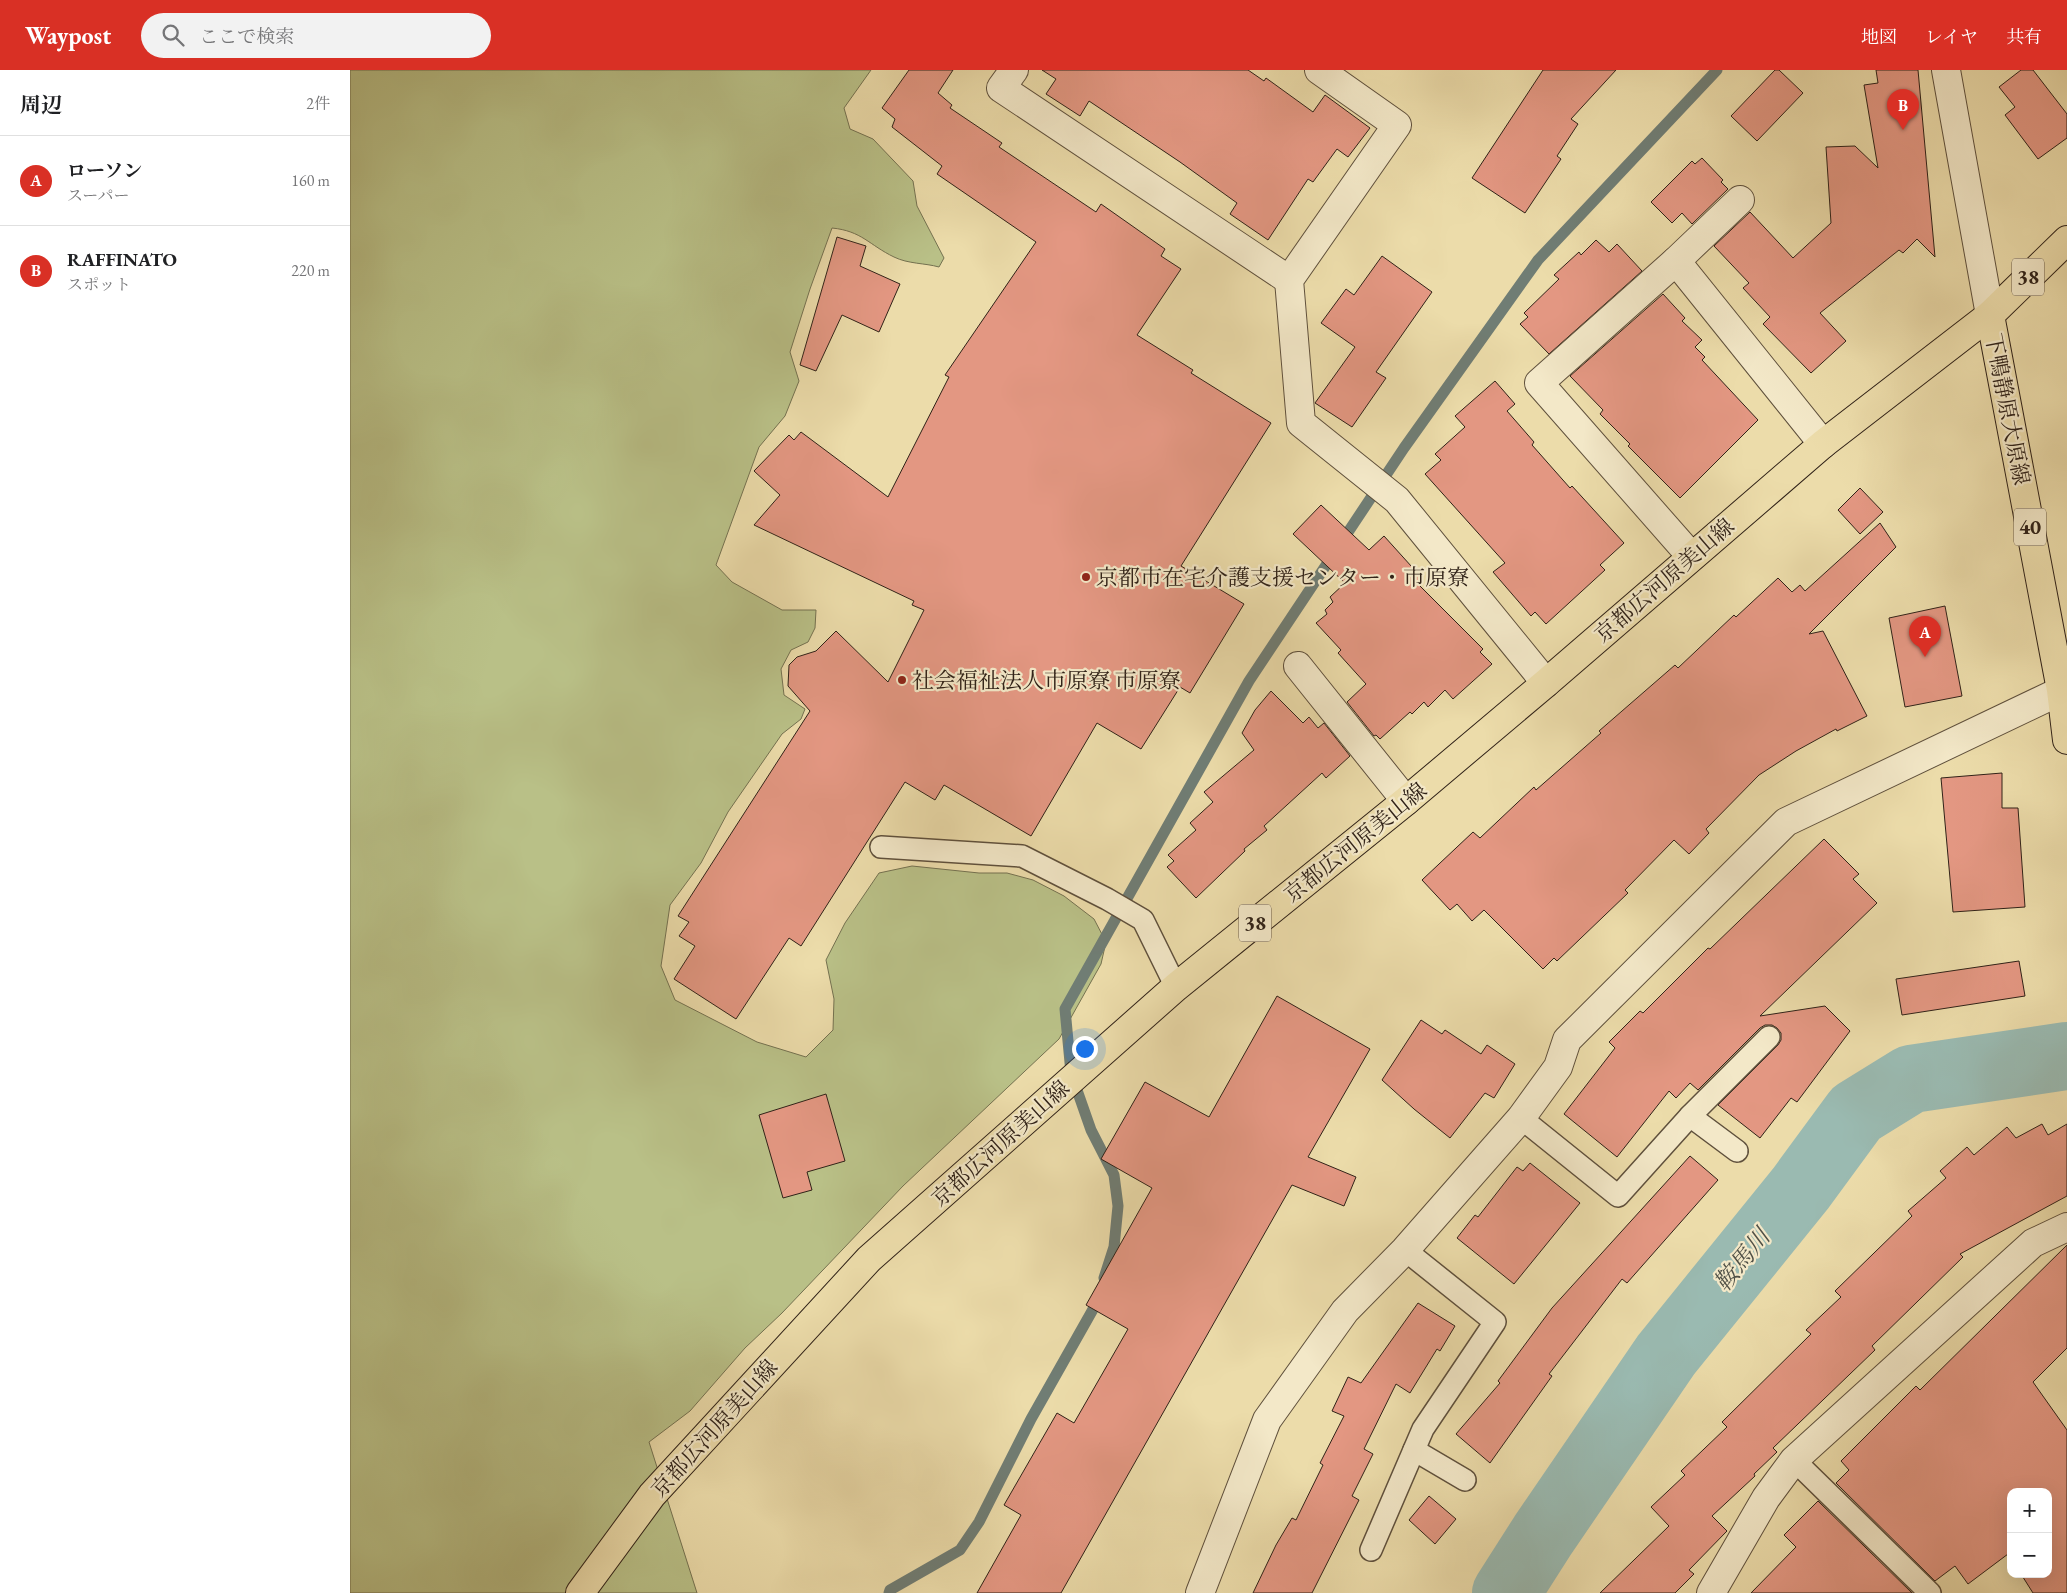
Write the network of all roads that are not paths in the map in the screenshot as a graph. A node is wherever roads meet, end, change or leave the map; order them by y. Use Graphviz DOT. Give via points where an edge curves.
graph roads {
  1 [pos="1014,70"];
  2 [pos="1319,70"];
  3 [pos="1946,70"];
  4 [pos="1740,200"];
  5 [pos="2067,240"];
  6 [pos="1676,261"];
  7 [pos="1289,280"];
  8 [pos="1990,314"];
  9 [pos="1823,444"];
  10 [pos="1691,556"];
  11 [pos="1298,666"];
  12 [pos="1546,683"];
  13 [pos="2064,689"];
  14 [pos="2067,740"];
  15 [pos="1406,801"];
  16 [pos="880,847"];
  17 [pos="1176,987"];
  18 [pos="1769,1037"];
  19 [pos="1690,1116"];
  20 [pos="1521,1118"];
  21 [pos="1737,1150"];
  22 [pos="2067,1227"];
  23 [pos="1405,1250"];
  24 [pos="1414,1450"];
  25 [pos="1794,1460"];
  26 [pos="1465,1480"];
  27 [pos="1371,1550"];
  28 [pos="580,1593"];
  29 [pos="1200,1593"];
  30 [pos="1711,1593"];
  31 [pos="1930,1593"];
  1 -- 7 [label="street" via="1001,88"];
  2 -- 7 [label="street" via="1397,125"];
  3 -- 8 [label="street"];
  4 -- 6 [label="street"];
  5 -- 8 [label="main road, 京都広河原美山線 / 38"];
  6 -- 9 [label="street"];
  6 -- 10 [label="street" via="1539,383"];
  7 -- 12 [label="street" via="1301,423 1397,500"];
  8 -- 9 [label="main road, 京都広河原美山線 / 38"];
  8 -- 13 [label="main road, 下鴨静原大原線 / 40"];
  9 -- 10 [label="main road, 京都広河原美山線 / 38"];
  10 -- 12 [label="main road, 京都広河原美山線 / 38"];
  11 -- 15 [label="street"];
  12 -- 15 [label="main road, 京都広河原美山線 / 38"];
  13 -- 14 [label="main road, 下鴨静原大原線 / 40"];
  13 -- 20 [label="street" via="1786,822 1567,1040 1558,1067"];
  15 -- 17 [label="main road, 京都広河原美山線 / 38"];
  16 -- 17 [label="lane" via="1022,856 1143,920"];
  17 -- 28 [label="main road, 京都広河原美山線 / 38" via="869,1259 652,1495"];
  18 -- 19 [label="lane"];
  19 -- 20 [label="lane" via="1618,1196"];
  19 -- 21 [label="lane"];
  20 -- 23 [label="street"];
  22 -- 25 [label="street" via="2033,1243"];
  23 -- 24 [label="lane" via="1496,1322 1423,1429"];
  23 -- 29 [label="street" via="1345,1311 1267,1420"];
  24 -- 26 [label="lane"];
  24 -- 27 [label="lane"];
  25 -- 30 [label="street" via="1766,1498"];
  25 -- 31 [label="lane"];
}
